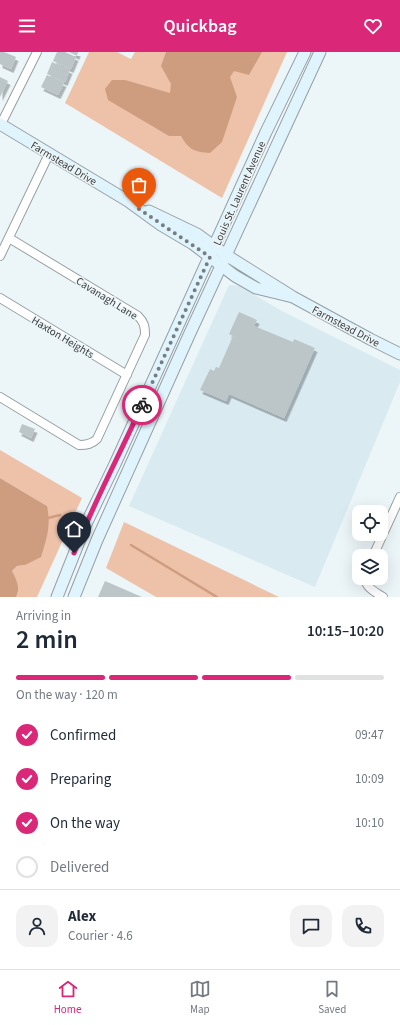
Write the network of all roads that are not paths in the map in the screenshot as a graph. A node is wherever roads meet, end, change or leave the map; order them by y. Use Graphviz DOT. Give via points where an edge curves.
graph roads {
  1 [pos="37,52"];
  2 [pos="305,52"];
  3 [pos="320,52"];
  4 [pos="0,125"];
  5 [pos="49,154"];
  6 [pos="8,238"];
  7 [pos="212,252"];
  8 [pos="0,256"];
  9 [pos="223,260"];
  10 [pos="0,298"];
  11 [pos="400,354"];
  12 [pos="127,374"];
  13 [pos="0,397"];
  14 [pos="400,497"];
  15 [pos="376,549"];
  16 [pos="367,585"];
  17 [pos="57,597"];
  18 [pos="74,597"];
  19 [pos="383,597"];
  1 -- 4 [label="street"];
  2 -- 7 [label="main road, Louis St. Laurent Avenue"];
  3 -- 9 [label="main road, Louis St. Laurent Avenue"];
  4 -- 5 [label="main road, Farmstead Drive"];
  5 -- 6 [label="street"];
  5 -- 7 [label="main road, Farmstead Drive" via="128,201 197,234"];
  6 -- 8 [label="street"];
  6 -- 12 [label="street, Cavanagh Lane" via="143,321 145,335"];
  7 -- 9 [label="main road, Farmstead Drive"];
  7 -- 17 [label="main road, Louis St. Laurent Avenue" via="86,524"];
  9 -- 11 [label="main road, Farmstead Drive" via="235,276 256,288 293,297"];
  9 -- 18 [label="main road, Louis St. Laurent Avenue" via="97,540"];
  10 -- 12 [label="street, Haxton Heights"];
  12 -- 13 [label="street, Cavanagh Lane" via="97,438 87,445 80,445"];
  14 -- 15 [label="street"];
  16 -- 19 [label="street"];
}
